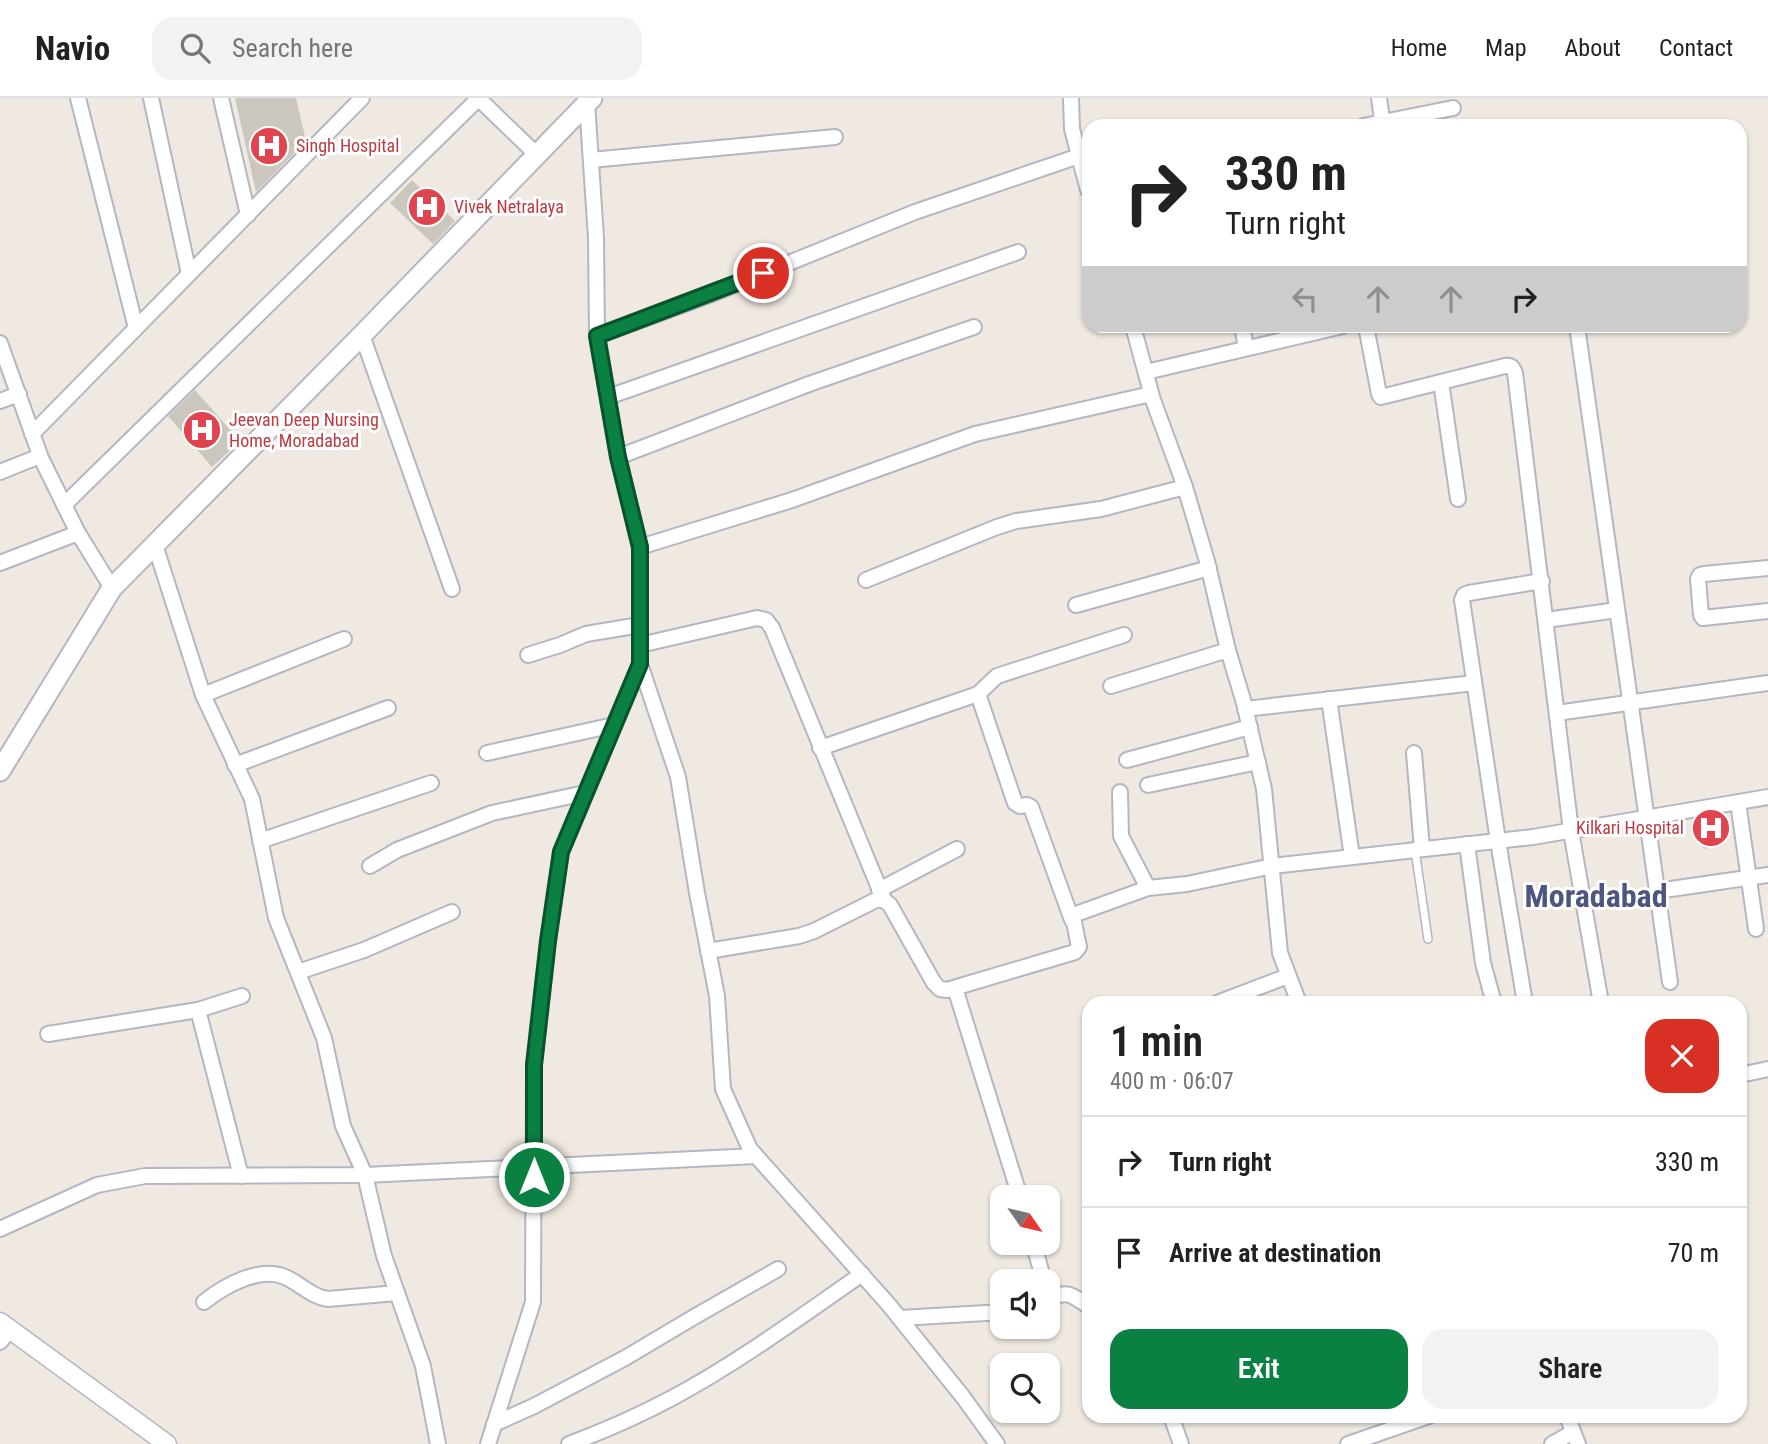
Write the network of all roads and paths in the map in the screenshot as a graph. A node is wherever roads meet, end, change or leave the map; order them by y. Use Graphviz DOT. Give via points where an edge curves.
graph roads {
  1 [pos="78,98"];
  2 [pos="151,98"];
  3 [pos="221,98"];
  4 [pos="362,98"];
  5 [pos="478,98"];
  6 [pos="1071,98"];
  7 [pos="1379,98"];
  8 [pos="589,101"];
  9 [pos="1453,108"];
  10 [pos="1382,119"];
  11 [pos="1408,119"];
  12 [pos="835,137"];
  13 [pos="537,155"];
  14 [pos="1082,158"];
  15 [pos="591,160"];
  16 [pos="1082,161"];
  17 [pos="248,215"];
  18 [pos="1018,252"];
  19 [pos="189,274"];
  20 [pos="974,327"];
  21 [pos="136,328"];
  22 [pos="1135,333"];
  23 [pos="1243,333"];
  24 [pos="1302,333"];
  25 [pos="1367,333"];
  26 [pos="1578,333"];
  27 [pos="362,335"];
  28 [pos="597,336"];
  29 [pos="0,343"];
  30 [pos="1246,348"];
  31 [pos="1146,372"];
  32 [pos="1441,382"];
  33 [pos="19,394"];
  34 [pos="1152,394"];
  35 [pos="608,397"];
  36 [pos="0,401"];
  37 [pos="32,434"];
  38 [pos="40,456"];
  39 [pos="618,457"];
  40 [pos="0,472"];
  41 [pos="1185,487"];
  42 [pos="1458,499"];
  43 [pos="64,505"];
  44 [pos="78,533"];
  45 [pos="155,545"];
  46 [pos="640,547"];
  47 [pos="0,563"];
  48 [pos="1209,568"];
  49 [pos="1768,568"];
  50 [pos="866,580"];
  51 [pos="1542,581"];
  52 [pos="112,588"];
  53 [pos="452,589"];
  54 [pos="1076,605"];
  55 [pos="1617,610"];
  56 [pos="1768,611"];
  57 [pos="1546,620"];
  58 [pos="640,625"];
  59 [pos="1124,635"];
  60 [pos="344,639"];
  61 [pos="640,645"];
  62 [pos="1228,650"];
  63 [pos="528,655"];
  64 [pos="640,664"];
  65 [pos="1474,683"];
  66 [pos="1768,683"];
  67 [pos="1111,686"];
  68 [pos="978,694"];
  69 [pos="203,695"];
  70 [pos="1329,699"];
  71 [pos="1630,703"];
  72 [pos="388,708"];
  73 [pos="1245,709"];
  74 [pos="1557,713"];
  75 [pos="614,724"];
  76 [pos="1250,727"];
  77 [pos="820,748"];
  78 [pos="487,753"];
  79 [pos="1415,753"];
  80 [pos="1127,760"];
  81 [pos="1258,762"];
  82 [pos="236,765"];
  83 [pos="0,771"];
  84 [pos="431,783"];
  85 [pos="1148,785"];
  86 [pos="1120,792"];
  87 [pos="585,793"];
  88 [pos="1768,797"];
  89 [pos="1738,802"];
  90 [pos="1646,818"];
  91 [pos="1571,831"];
  92 [pos="260,841"];
  93 [pos="1498,841"];
  94 [pos="1467,844"];
  95 [pos="957,849"];
  96 [pos="1419,849"];
  97 [pos="1352,857"];
  98 [pos="370,866"];
  99 [pos="1272,866"];
  100 [pos="1768,875"];
  101 [pos="1749,877"];
  102 [pos="1148,888"];
  103 [pos="1657,891"];
  104 [pos="881,895"];
  105 [pos="452,912"];
  106 [pos="1072,920"];
  107 [pos="1756,929"];
  108 [pos="1428,939"];
  109 [pos="708,951"];
  110 [pos="298,972"];
  111 [pos="1289,976"];
  112 [pos="1670,982"];
  113 [pos="955,988"];
  114 [pos="242,996"];
  115 [pos="1236,996"];
  116 [pos="1296,996"];
  117 [pos="1492,996"];
  118 [pos="1524,996"];
  119 [pos="1600,996"];
  120 [pos="198,1010"];
  121 [pos="48,1034"];
  122 [pos="1768,1069"];
  123 [pos="1747,1074"];
  124 [pos="756,1156"];
  125 [pos="534,1168"];
  126 [pos="365,1175"];
  127 [pos="241,1176"];
  128 [pos="1016,1185"];
  129 [pos="0,1229"];
  130 [pos="778,1269"];
  131 [pos="862,1274"];
  132 [pos="397,1293"];
  133 [pos="1060,1294"];
  134 [pos="204,1301"];
  135 [pos="1082,1302"];
  136 [pos="990,1313"];
  137 [pos="900,1318"];
  138 [pos="3,1331"];
  139 [pos="1174,1423"];
  140 [pos="1409,1423"];
  141 [pos="494,1424"];
  142 [pos="1575,1438"];
  143 [pos="167,1444"];
  144 [pos="438,1444"];
  145 [pos="488,1444"];
  146 [pos="569,1444"];
  147 [pos="997,1444"];
  148 [pos="1181,1444"];
  149 [pos="1348,1444"];
  150 [pos="1552,1444"];
  1 -- 21 [label="street"];
  2 -- 19 [label="street"];
  3 -- 17 [label="street"];
  4 -- 17 [label="street"];
  5 -- 13 [label="street"];
  5 -- 43 [label="street"];
  6 -- 14 [label="street" via="1072,130"];
  7 -- 10 [label="street"];
  8 -- 13 [label="main road"];
  8 -- 15 [label="street"];
  9 -- 11 [label="street"];
  12 -- 15 [label="street"];
  13 -- 27 [label="main road"];
  15 -- 28 [label="street"];
  16 -- 28 [label="street" via="915,212"];
  17 -- 19 [label="street"];
  18 -- 35 [label="street"];
  19 -- 21 [label="street"];
  20 -- 39 [label="street"];
  21 -- 37 [label="street"];
  22 -- 31 [label="street"];
  23 -- 30 [label="street"];
  24 -- 30 [label="street"];
  25 -- 32 [label="street" via="1381,397"];
  26 -- 55 [label="street"];
  27 -- 45 [label="main road"];
  27 -- 53 [label="street"];
  28 -- 35 [label="street"];
  29 -- 33 [label="street"];
  30 -- 31 [label="street"];
  31 -- 34 [label="street"];
  32 -- 42 [label="street"];
  32 -- 51 [label="street" via="1509,365 1514,368"];
  33 -- 36 [label="street"];
  33 -- 37 [label="street"];
  34 -- 41 [label="street"];
  34 -- 46 [label="street" via="975,434 792,500"];
  35 -- 39 [label="street"];
  37 -- 38 [label="street"];
  38 -- 40 [label="street"];
  38 -- 43 [label="street"];
  39 -- 46 [label="street"];
  41 -- 48 [label="street"];
  41 -- 50 [label="street" via="1101,509 1016,521"];
  43 -- 44 [label="street"];
  44 -- 47 [label="street"];
  44 -- 52 [label="street"];
  45 -- 52 [label="main road"];
  45 -- 69 [label="street"];
  46 -- 58 [label="street"];
  48 -- 54 [label="street"];
  48 -- 62 [label="street"];
  49 -- 56 [label="street" via="1704,573 1698,579 1702,617"];
  51 -- 57 [label="street"];
  51 -- 65 [label="street" via="1464,595"];
  52 -- 83 [label="main road"];
  55 -- 57 [label="street"];
  55 -- 71 [label="street"];
  57 -- 74 [label="street"];
  58 -- 61 [label="street"];
  58 -- 63 [label="street" via="586,634"];
  59 -- 68 [label="street" via="997,676"];
  60 -- 69 [label="street"];
  61 -- 64 [label="street"];
  61 -- 77 [label="street" via="757,618 766,620"];
  62 -- 67 [label="street"];
  62 -- 73 [label="street"];
  64 -- 75 [label="street"];
  64 -- 109 [label="street" via="678,777"];
  65 -- 70 [label="street"];
  65 -- 93 [label="street"];
  66 -- 71 [label="street"];
  68 -- 77 [label="street"];
  68 -- 106 [label="street" via="1015,803 1031,807"];
  69 -- 82 [label="street"];
  70 -- 73 [label="street"];
  70 -- 97 [label="street"];
  71 -- 74 [label="street"];
  71 -- 90 [label="street"];
  72 -- 82 [label="street"];
  73 -- 76 [label="street"];
  74 -- 91 [label="street"];
  75 -- 78 [label="street"];
  75 -- 87 [label="street"];
  76 -- 80 [label="street"];
  76 -- 81 [label="street"];
  77 -- 104 [label="street"];
  79 -- 96 [label="street"];
  81 -- 85 [label="street"];
  81 -- 99 [label="street"];
  82 -- 92 [label="street" via="252,800"];
  84 -- 92 [label="street"];
  86 -- 102 [label="street" via="1121,836"];
  87 -- 98 [label="street" via="492,813 397,849"];
  87 -- 125 [label="street" via="561,852 548,941 534,1065"];
  88 -- 89 [label="street"];
  89 -- 90 [label="street"];
  89 -- 101 [label="street"];
  90 -- 91 [label="street"];
  90 -- 103 [label="street"];
  91 -- 93 [label="street"];
  91 -- 119 [label="street"];
  92 -- 110 [label="street" via="276,919"];
  93 -- 94 [label="street"];
  93 -- 118 [label="street"];
  94 -- 96 [label="street"];
  94 -- 117 [label="street" via="1483,963"];
  95 -- 104 [label="street"];
  96 -- 97 [label="street"];
  96 -- 108 [label="lane"];
  97 -- 99 [label="street"];
  99 -- 102 [label="street"];
  99 -- 111 [label="street" via="1280,953"];
  100 -- 101 [label="street"];
  101 -- 103 [label="street"];
  101 -- 107 [label="street"];
  102 -- 106 [label="street" via="1076,914"];
  103 -- 112 [label="street"];
  104 -- 109 [label="street" via="799,936"];
  104 -- 113 [label="street" via="934,983 940,989"];
  105 -- 110 [label="street"];
  106 -- 113 [label="street" via="1079,947 1074,952"];
  109 -- 124 [label="street" via="717,996 723,1089"];
  110 -- 126 [label="street" via="324,1038 343,1126"];
  111 -- 115 [label="street"];
  111 -- 116 [label="street"];
  113 -- 128 [label="street"];
  114 -- 120 [label="street"];
  120 -- 121 [label="street"];
  120 -- 127 [label="street"];
  122 -- 123 [label="street"];
  124 -- 125 [label="street"];
  124 -- 131 [label="street"];
  125 -- 126 [label="street"];
  125 -- 141 [label="street" via="533,1302"];
  126 -- 127 [label="street"];
  126 -- 132 [label="street"];
  127 -- 129 [label="street" via="145,1176 97,1185"];
  130 -- 141 [label="street" via="625,1358"];
  131 -- 137 [label="street"];
  131 -- 146 [label="street" via="672,1398"];
  132 -- 134 [label="street" via="328,1299 282,1276 265,1273 234,1283"];
  132 -- 144 [label="street" via="423,1366"];
  133 -- 135 [label="street"];
  136 -- 137 [label="street"];
  137 -- 147 [label="street"];
  138 -- 143 [label="street"];
  139 -- 148 [label="street"];
  140 -- 149 [label="street"];
  141 -- 145 [label="street"];
  142 -- 150 [label="street"];
}
